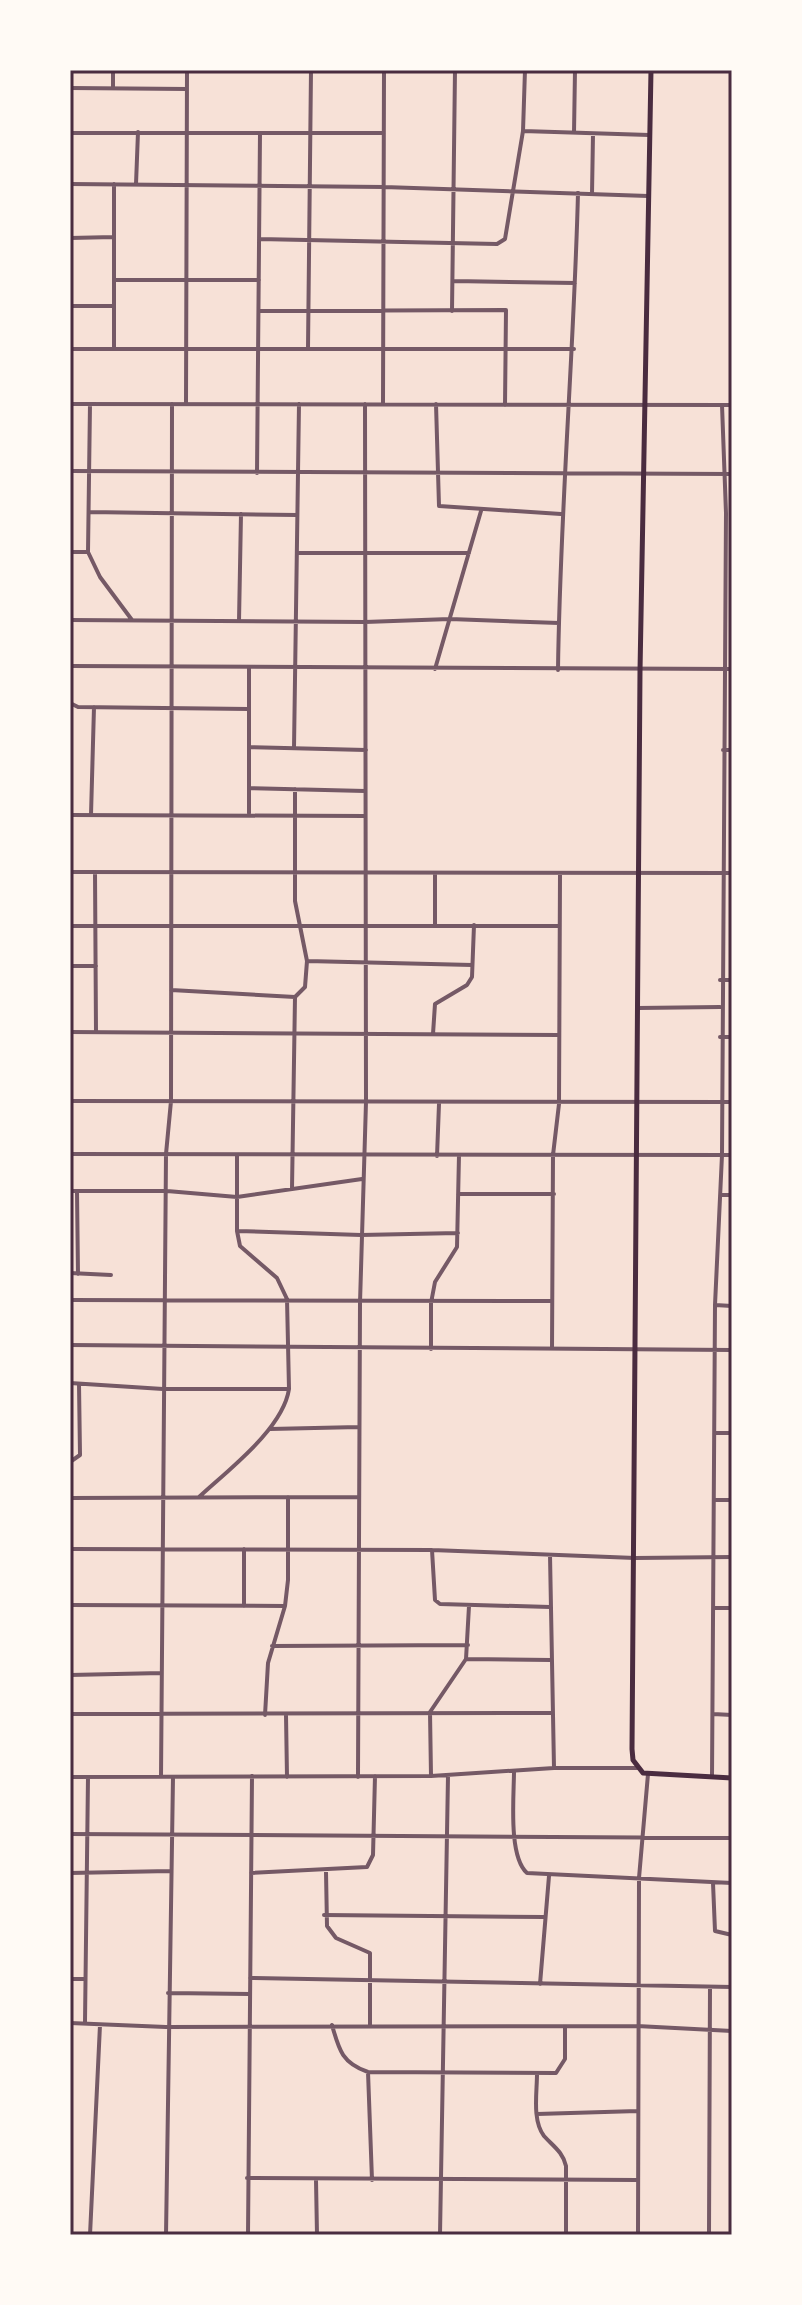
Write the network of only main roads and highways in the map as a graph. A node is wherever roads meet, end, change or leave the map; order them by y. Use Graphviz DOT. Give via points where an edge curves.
graph roads {
  1 [pos="651,70"];
  2 [pos="732,1778"];
  1 -- 2 [label="main road" via="640,671 632,1749 637,1768 648,1774"];
}
